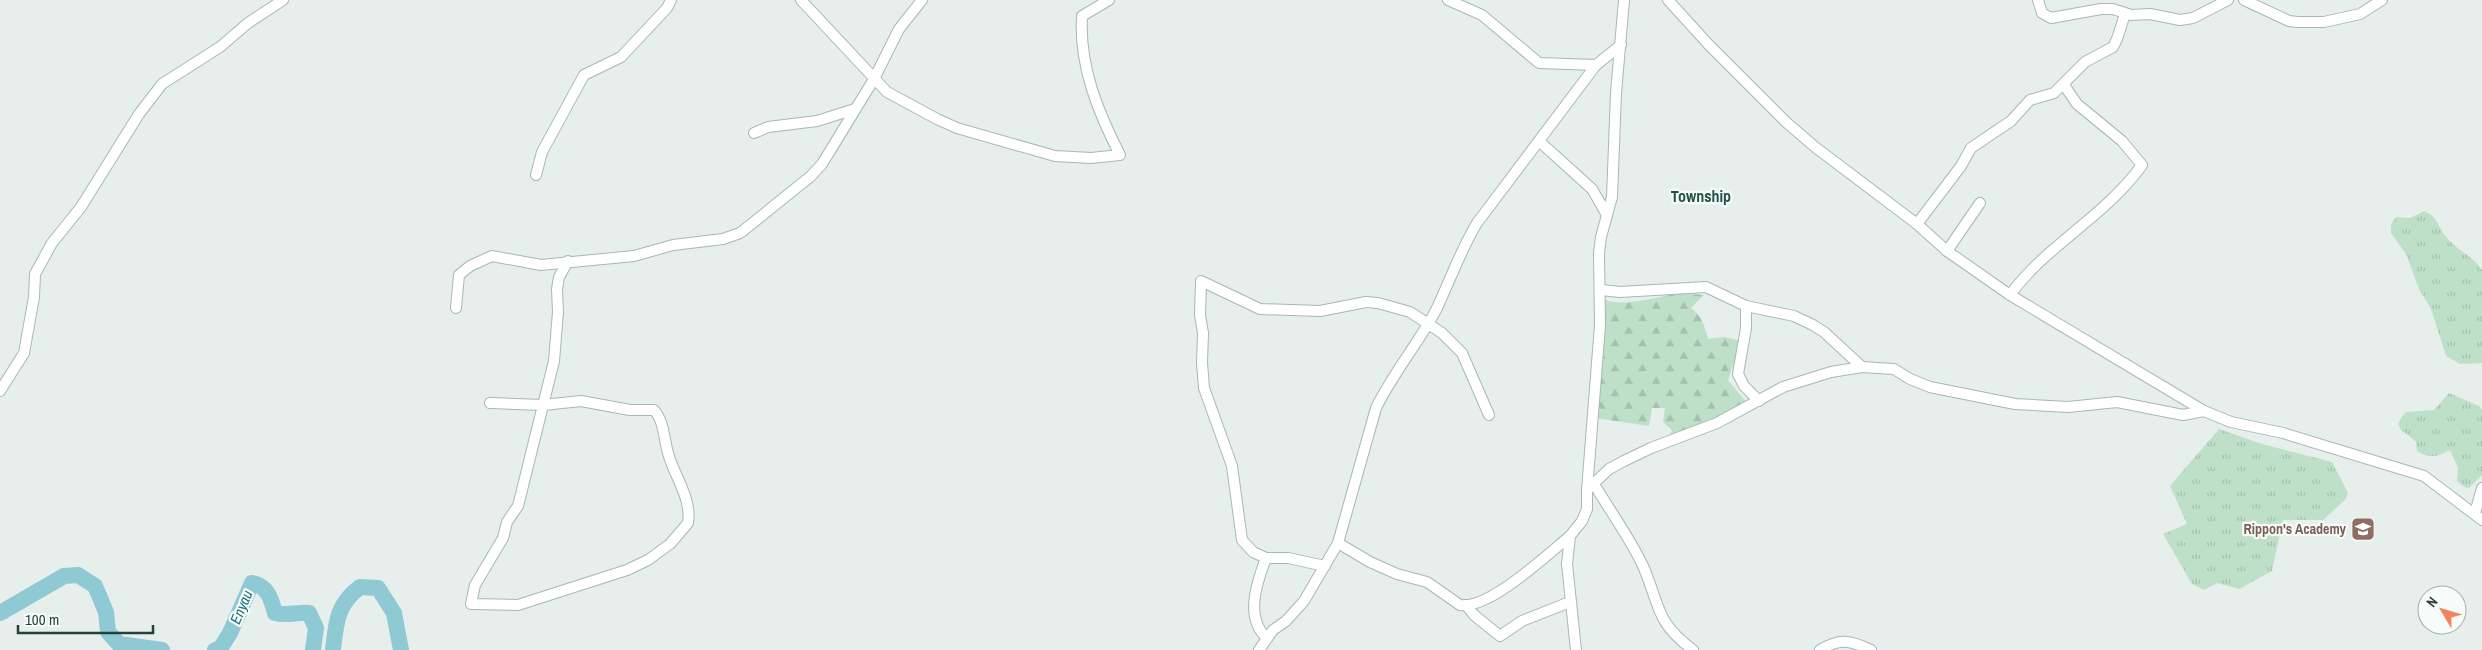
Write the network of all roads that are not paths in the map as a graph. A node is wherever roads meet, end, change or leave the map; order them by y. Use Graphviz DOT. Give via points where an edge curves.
graph roads {
  1 [pos="283,0"];
  2 [pos="671,0"];
  3 [pos="801,0"];
  4 [pos="922,0"];
  5 [pos="1109,0"];
  6 [pos="1448,0"];
  7 [pos="1624,0"];
  8 [pos="1668,0"];
  9 [pos="2038,0"];
  10 [pos="2228,0"];
  11 [pos="2244,0"];
  12 [pos="2382,0"];
  13 [pos="2125,14"];
  14 [pos="1621,44"];
  15 [pos="1596,65"];
  16 [pos="874,79"];
  17 [pos="2064,85"];
  18 [pos="855,109"];
  19 [pos="754,133"];
  20 [pos="1539,141"];
  21 [pos="536,175"];
  22 [pos="1980,203"];
  23 [pos="1607,216"];
  24 [pos="1917,224"];
  25 [pos="1947,251"];
  26 [pos="568,261"];
  27 [pos="1600,290"];
  28 [pos="2010,295"];
  29 [pos="1746,306"];
  30 [pos="456,308"];
  31 [pos="1428,323"];
  32 [pos="1862,367"];
  33 [pos="0,391"];
  34 [pos="1759,402"];
  35 [pos="490,403"];
  36 [pos="543,405"];
  37 [pos="2204,410"];
  38 [pos="1488,415"];
  39 [pos="1590,487"];
  40 [pos="2482,488"];
  41 [pos="2479,516"];
  42 [pos="1570,536"];
  43 [pos="1338,543"];
  44 [pos="1266,558"];
  45 [pos="1325,566"];
  46 [pos="1570,602"];
  47 [pos="1466,605"];
  48 [pos="1267,638"];
  49 [pos="1259,650"];
  50 [pos="1576,650"];
  51 [pos="1692,650"];
  52 [pos="1820,650"];
  53 [pos="1871,650"];
  1 -- 33 [label="street" via="220,47 162,84 140,114 81,208 52,243 35,274 24,353"];
  2 -- 21 [label="street" via="621,57 584,75 542,152"];
  3 -- 16 [label="street"];
  4 -- 16 [label="street" via="899,29"];
  5 -- 16 [label="street" via="1082,16 1082,49 1100,112 1120,155 1091,158 1055,156 957,128 892,95"];
  6 -- 15 [label="street" via="1482,15 1539,63"];
  7 -- 14 [label="street"];
  8 -- 24 [label="street" via="1709,46 1786,122"];
  9 -- 13 [label="street" via="2042,12 2051,18 2101,9"];
  10 -- 13 [label="street" via="2187,20"];
  11 -- 12 [label="street" via="2298,22 2335,20 2360,14"];
  13 -- 17 [label="street" via="2112,47 2085,62"];
  14 -- 15 [label="street"];
  14 -- 23 [label="street" via="1612,197"];
  15 -- 20 [label="street"];
  16 -- 18 [label="street"];
  17 -- 24 [label="street" via="2050,96 2030,100 2011,121 1971,148"];
  17 -- 28 [label="street" via="2076,104 2122,141 2142,165 2114,199 2029,271"];
  18 -- 19 [label="street" via="817,121 768,127"];
  18 -- 26 [label="street" via="816,171 740,232 723,239 673,245 634,256"];
  20 -- 23 [label="street" via="1592,189"];
  20 -- 31 [label="street" via="1464,244"];
  22 -- 25 [label="street"];
  23 -- 27 [label="street" via="1600,245"];
  24 -- 25 [label="street"];
  25 -- 28 [label="street"];
  26 -- 30 [label="street" via="541,265 498,256 484,258 459,275"];
  26 -- 36 [label="street" via="558,283 554,361"];
  27 -- 29 [label="street" via="1620,292 1706,286"];
  27 -- 39 [label="street"];
  28 -- 37 [label="street"];
  29 -- 32 [label="street" via="1794,316 1813,325"];
  29 -- 34 [label="street" via="1746,328 1738,374"];
  31 -- 38 [label="street" via="1462,353"];
  31 -- 43 [label="street" via="1376,408"];
  31 -- 44 [label="street" via="1410,312 1378,302 1320,311 1260,309 1201,281 1204,388 1232,466 1242,540 1253,552"];
  32 -- 34 [label="street" via="1831,372 1783,387"];
  32 -- 37 [label="street" via="1894,369 1930,386 2015,404 2068,407 2117,402 2183,415"];
  34 -- 39 [label="street" via="1718,423 1624,460"];
  35 -- 36 [label="street"];
  36 -- 36 [label="street" via="518,506 476,585 471,604 518,605 627,570 670,544 688,523 686,501 668,455 659,415 654,410 630,410 581,401"];
  37 -- 41 [label="street" via="2231,422 2283,433 2424,476"];
  39 -- 42 [label="street" via="1585,516"];
  39 -- 51 [label="street" via="1643,567 1665,623 1674,636"];
  40 -- 41 [label="street"];
  42 -- 46 [label="street" via="1567,564"];
  42 -- 47 [label="street" via="1531,570 1493,595"];
  43 -- 45 [label="street"];
  43 -- 47 [label="street" via="1384,568 1427,582 1460,605"];
  44 -- 45 [label="street" via="1288,558"];
  44 -- 48 [label="street" via="1256,586 1254,606 1257,625"];
  45 -- 48 [label="street" via="1304,601"];
  46 -- 47 [label="street" via="1522,621 1500,636"];
  46 -- 50 [label="street"];
  48 -- 49 [label="street"];
  52 -- 53 [label="street" via="1834,641"];
}
